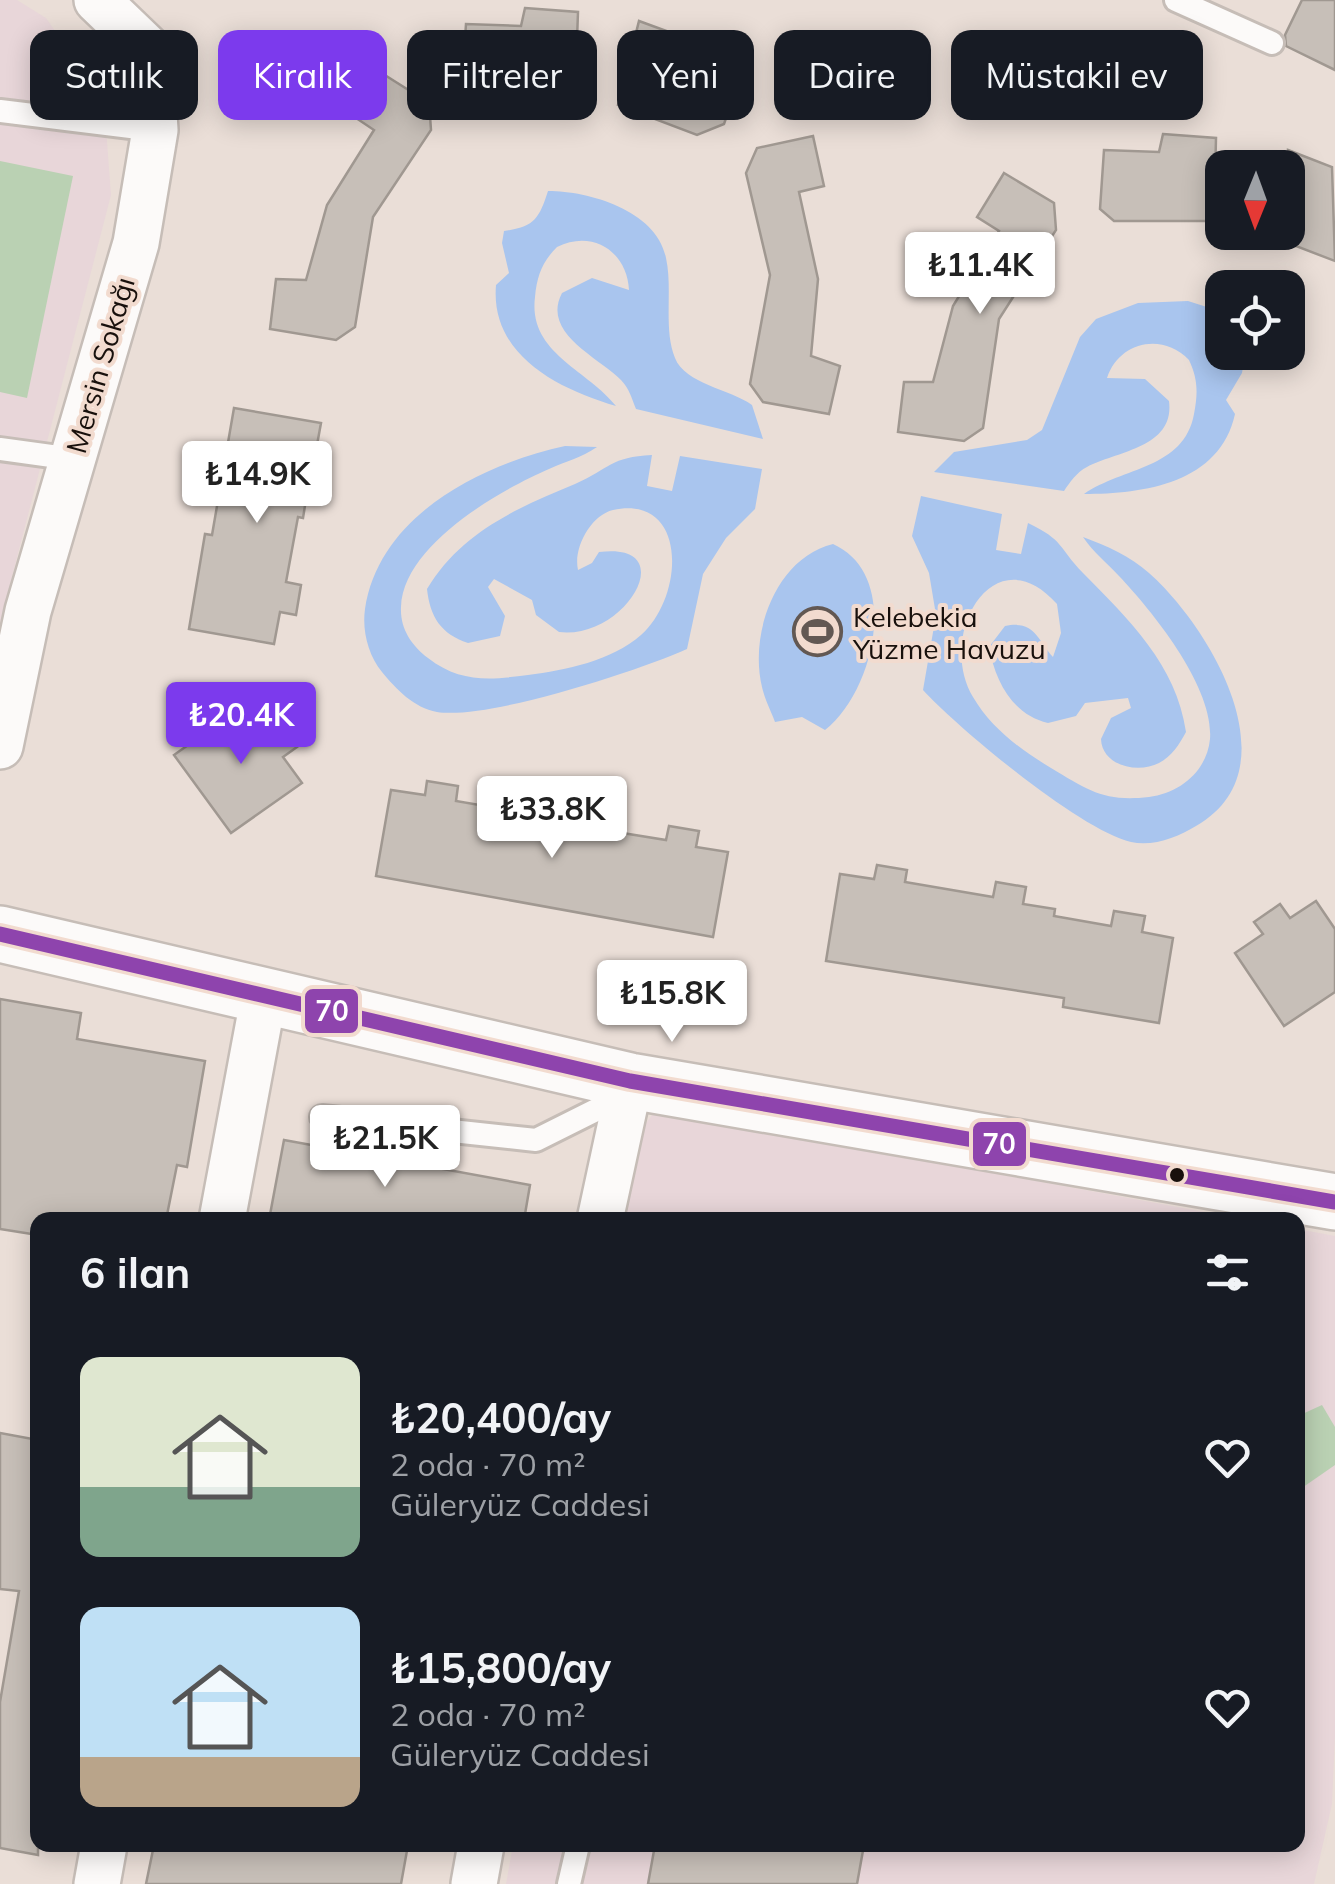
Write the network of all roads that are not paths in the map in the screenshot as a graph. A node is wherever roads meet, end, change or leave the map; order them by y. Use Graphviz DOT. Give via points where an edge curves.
graph roads {
  1 [pos="98,0"];
  2 [pos="1176,0"];
  3 [pos="1272,44"];
  4 [pos="0,111"];
  5 [pos="156,130"];
  6 [pos="0,449"];
  7 [pos="73,458"];
  8 [pos="0,746"];
  9 [pos="0,934"];
  10 [pos="264,995"];
  11 [pos="627,1088"];
  12 [pos="322,1118"];
  13 [pos="1335,1202"];
  14 [pos="223,1212"];
  15 [pos="602,1212"];
  16 [pos="103,1852"];
  17 [pos="481,1852"];
  18 [pos="576,1852"];
  19 [pos="96,1884"];
  20 [pos="474,1884"];
  21 [pos="569,1884"];
  1 -- 5 [label="street, Mersin Sokağı" via="150,51"];
  2 -- 3 [label="lane"];
  4 -- 5 [label="lane"];
  5 -- 7 [label="street, Mersin Sokağı" via="136,243"];
  6 -- 7 [label="lane"];
  7 -- 8 [label="street, Mersin Sokağı" via="28,611"];
  9 -- 10 [label="street"];
  10 -- 11 [label="street"];
  10 -- 14 [label="street"];
  11 -- 12 [label="lane" via="536,1140"];
  11 -- 13 [label="street"];
  11 -- 15 [label="street"];
  16 -- 19 [label="street"];
  17 -- 20 [label="street"];
  18 -- 21 [label="lane"];
}
